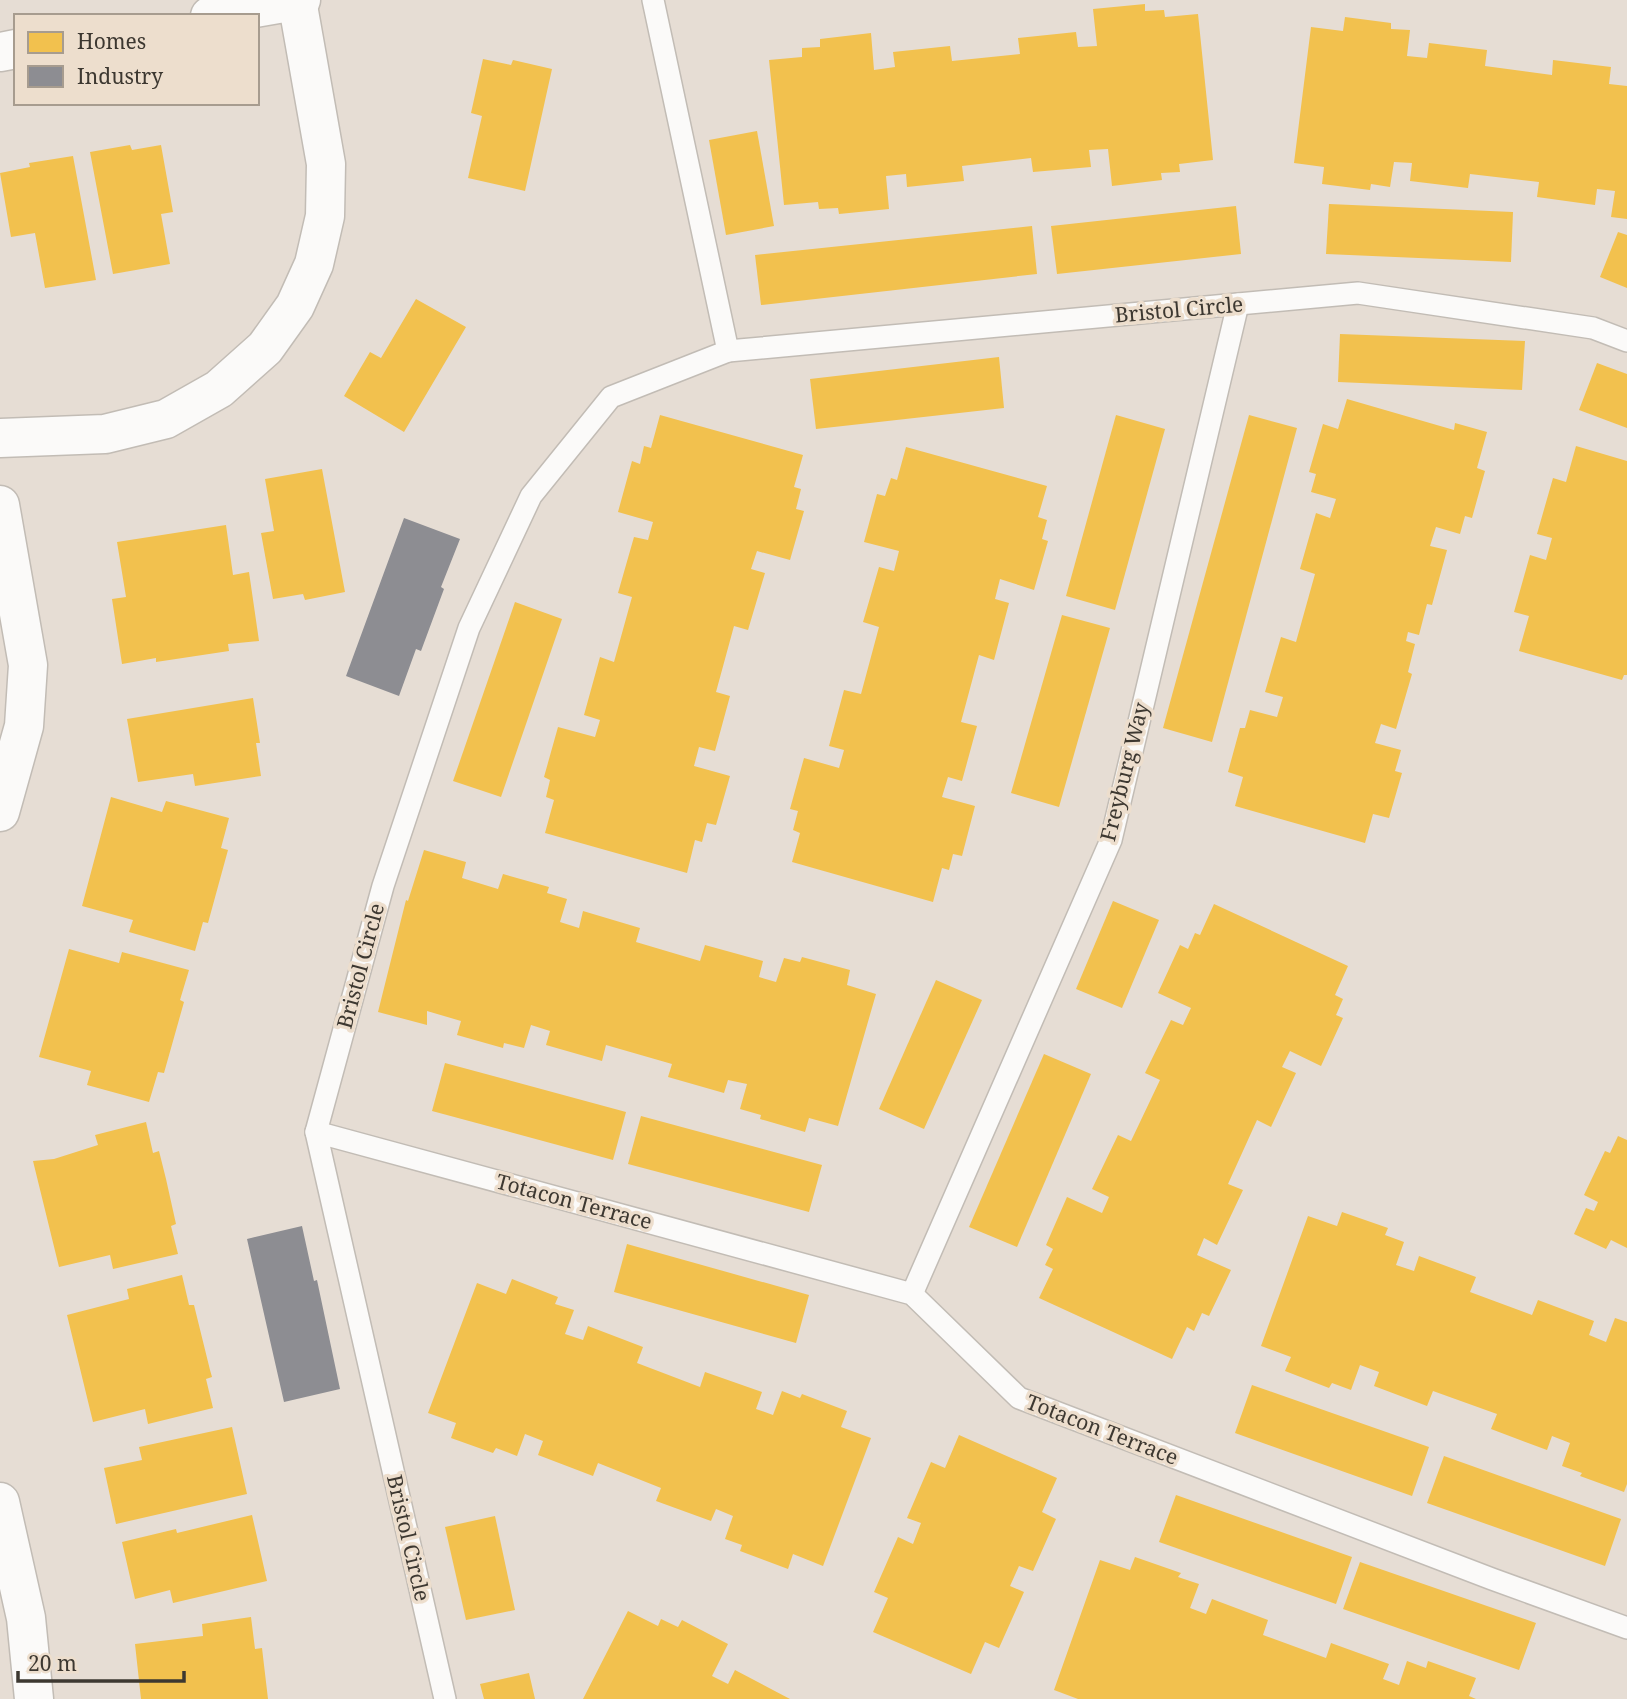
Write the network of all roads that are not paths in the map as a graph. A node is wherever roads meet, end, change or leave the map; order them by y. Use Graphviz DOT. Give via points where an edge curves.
graph roads {
  1 [pos="298,0"];
  2 [pos="653,0"];
  3 [pos="221,14"];
  4 [pos="1238,304"];
  5 [pos="1627,341"];
  6 [pos="728,351"];
  7 [pos="0,438"];
  8 [pos="0,505"];
  9 [pos="0,812"];
  10 [pos="316,1132"];
  11 [pos="912,1294"];
  12 [pos="0,1503"];
  13 [pos="1627,1628"];
  14 [pos="34,1699"];
  15 [pos="445,1699"];
  1 -- 3 [label="street"];
  1 -- 7 [label="street" via="326,164 325,216 314,264 295,306 265,348 219,389 166,419 105,434"];
  2 -- 6 [label="lane"];
  4 -- 5 [label="lane, Bristol Circle" via="1358,293 1593,328"];
  4 -- 6 [label="lane, Bristol Circle"];
  4 -- 11 [label="lane, Freyburg Way" via="1111,840"];
  6 -- 10 [label="lane, Bristol Circle" via="611,397 531,496 469,628 383,886"];
  8 -- 9 [label="street" via="28,664 24,726"];
  10 -- 11 [label="lane, Totacon Terrace"];
  10 -- 15 [label="lane, Bristol Circle"];
  11 -- 13 [label="lane, Totacon Terrace" via="1019,1398"];
  12 -- 14 [label="street" via="26,1618"];
}
